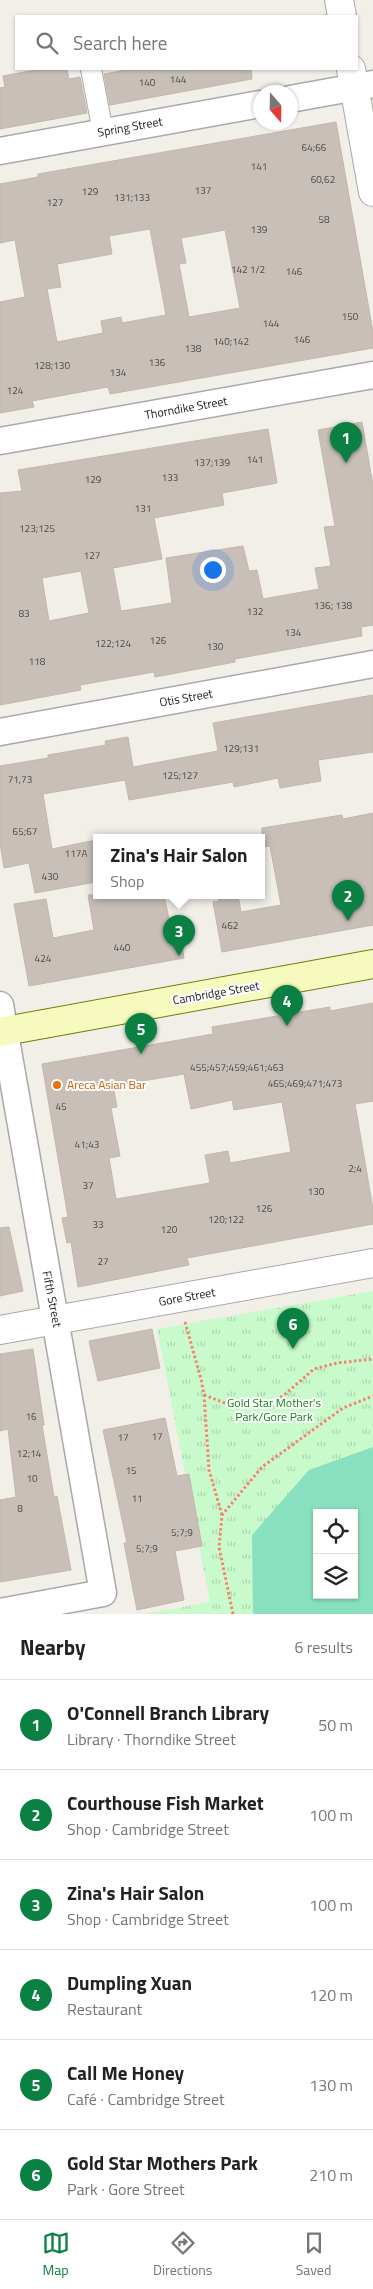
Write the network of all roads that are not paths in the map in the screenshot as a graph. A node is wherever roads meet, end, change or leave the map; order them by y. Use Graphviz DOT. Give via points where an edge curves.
graph roads {
  1 [pos="339,0"];
  2 [pos="342,15"];
  3 [pos="91,70"];
  4 [pos="359,80"];
  5 [pos="298,97"];
  6 [pos="253,105"];
  7 [pos="103,132"];
  8 [pos="0,151"];
  9 [pos="373,192"];
  10 [pos="373,375"];
  11 [pos="0,441"];
  12 [pos="373,664"];
  13 [pos="0,732"];
  14 [pos="373,964"];
  15 [pos="2,1022"];
  16 [pos="373,1263"];
  17 [pos="56,1319"];
  18 [pos="0,1330"];
  19 [pos="0,1612"];
  1 -- 2 [label="street"];
  3 -- 7 [label="street"];
  4 -- 5 [label="street"];
  4 -- 9 [label="street"];
  6 -- 7 [label="street, Spring Street"];
  7 -- 8 [label="street, Spring Street"];
  10 -- 11 [label="street, Thorndike Street"];
  12 -- 13 [label="street, Otis Street"];
  14 -- 15 [label="main road, Cambridge Street"];
  15 -- 17 [label="street, Fifth Street"];
  16 -- 17 [label="street, Gore Street"];
  17 -- 18 [label="street, Gore Street"];
  17 -- 19 [label="street, Fifth Street" via="103,1594"];
}
